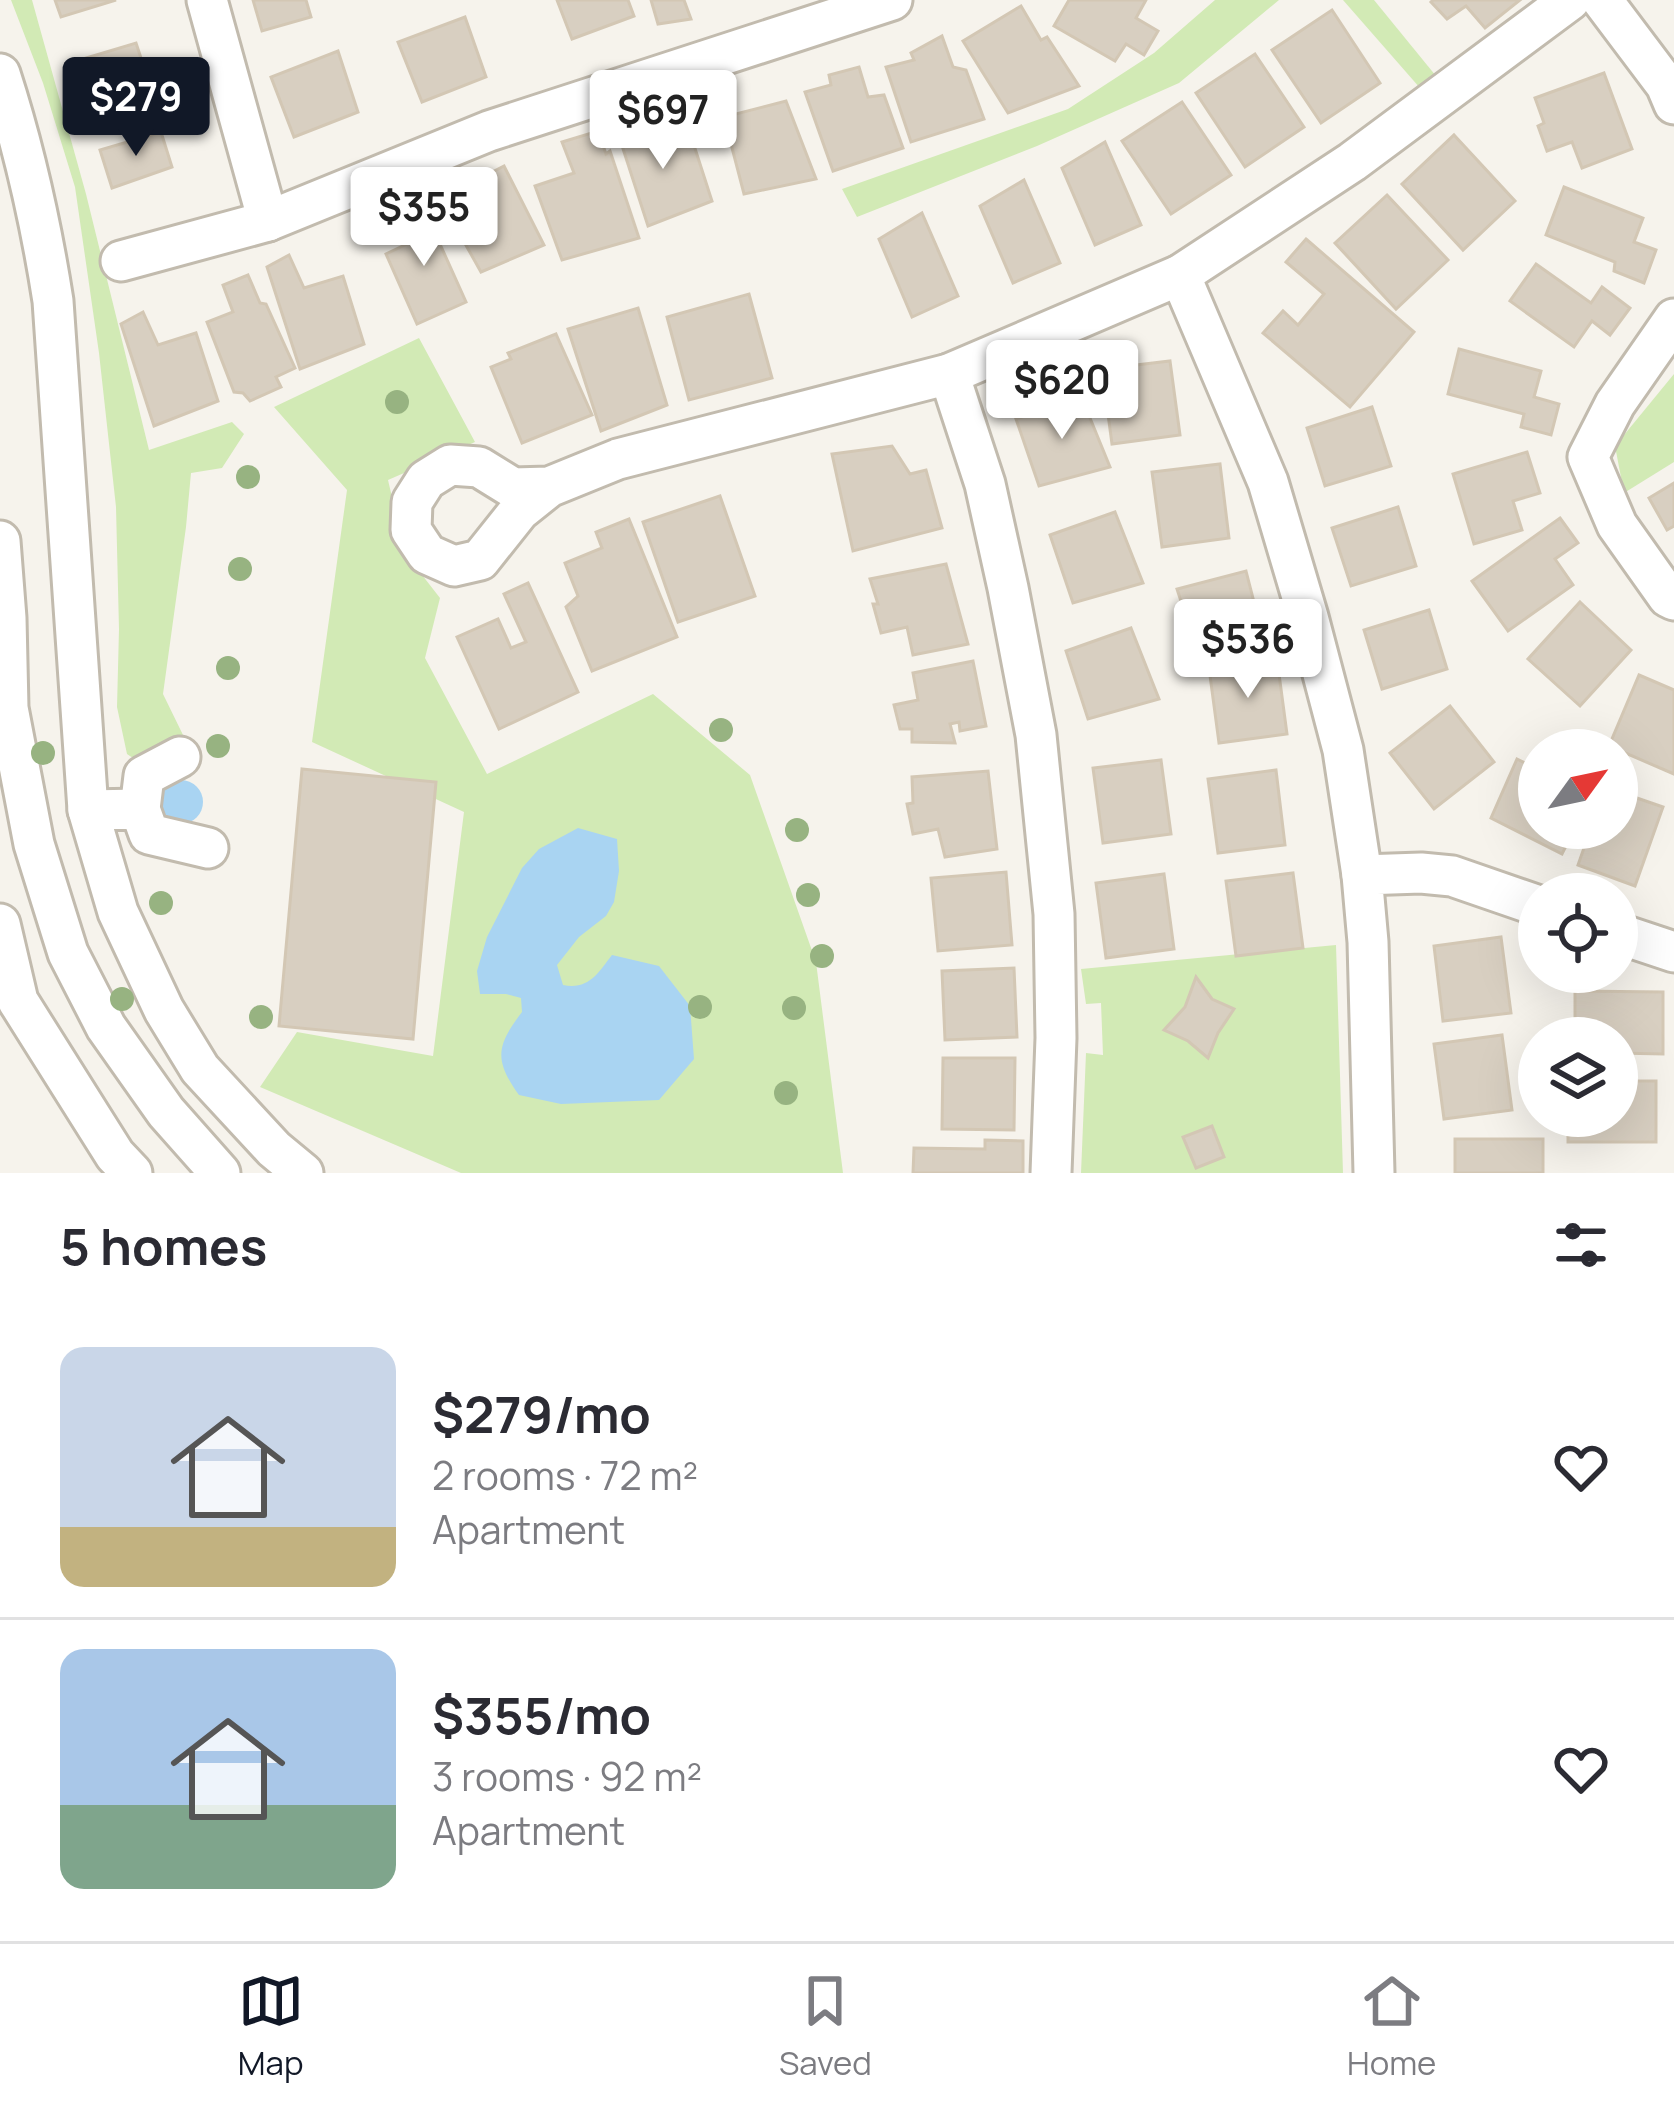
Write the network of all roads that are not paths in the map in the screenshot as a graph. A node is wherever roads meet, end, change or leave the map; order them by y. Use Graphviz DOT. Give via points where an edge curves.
graph roads {
  1 [pos="207,0"];
  2 [pos="892,0"];
  3 [pos="1570,0"];
  4 [pos="1602,0"];
  5 [pos="0,74"];
  6 [pos="1674,104"];
  7 [pos="268,221"];
  8 [pos="121,261"];
  9 [pos="1180,274"];
  10 [pos="1674,320"];
  11 [pos="949,374"];
  12 [pos="549,487"];
  13 [pos="0,541"];
  14 [pos="1674,600"];
  15 [pos="180,757"];
  16 [pos="140,809"];
  17 [pos="88,810"];
  18 [pos="208,848"];
  19 [pos="1362,875"];
  20 [pos="1518,899"];
  21 [pos="0,924"];
  22 [pos="1638,940"];
  23 [pos="64,942"];
  24 [pos="1674,952"];
  25 [pos="10,968"];
  26 [pos="132,1173"];
  27 [pos="220,1173"];
  28 [pos="303,1173"];
  29 [pos="1051,1173"];
  30 [pos="1373,1173"];
  1 -- 7 [label="street"];
  2 -- 7 [label="street" via="489,130"];
  3 -- 9 [label="street" via="1352,162"];
  4 -- 6 [label="street"];
  5 -- 17 [label="street" via="52,301"];
  7 -- 8 [label="street"];
  9 -- 11 [label="street"];
  9 -- 19 [label="street" via="1268,482 1302,594 1343,750"];
  10 -- 14 [label="street" via="1588,457 1617,525"];
  11 -- 12 [label="street" via="617,459"];
  11 -- 29 [label="street" via="985,484 1036,735 1054,914"];
  13 -- 23 [label="street" via="8,708 34,844"];
  15 -- 16 [label="street" via="144,776"];
  16 -- 17 [label="street"];
  16 -- 18 [label="street" via="149,834"];
  17 -- 28 [label="street" via="118,912 164,1010 200,1069"];
  19 -- 20 [label="street" via="1452,876"];
  19 -- 30 [label="street"];
  21 -- 25 [label="street"];
  22 -- 24 [label="street"];
  23 -- 25 [label="street"];
  23 -- 27 [label="street" via="106,1027"];
  25 -- 26 [label="street" via="17,1001"];
}
